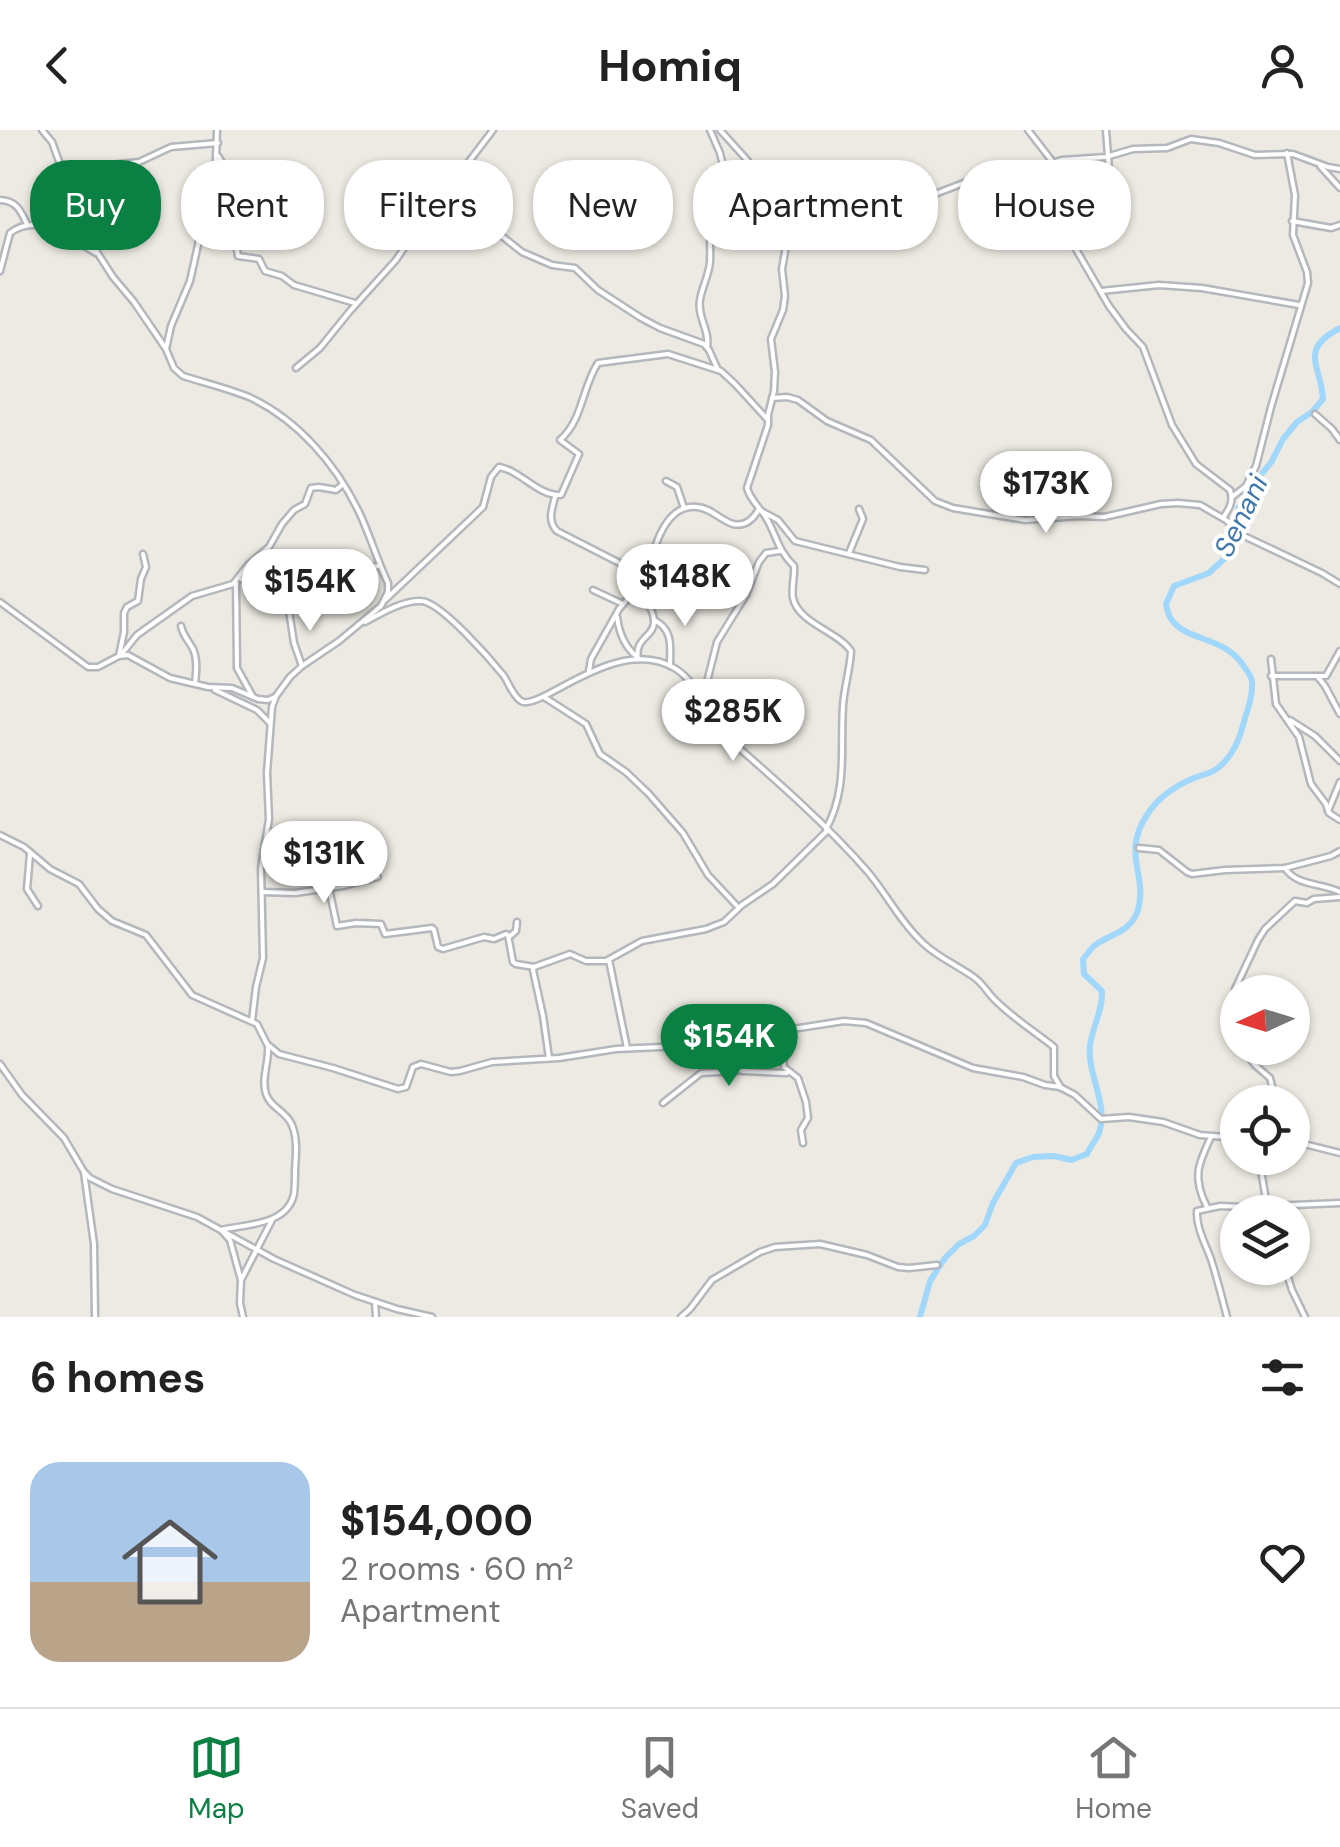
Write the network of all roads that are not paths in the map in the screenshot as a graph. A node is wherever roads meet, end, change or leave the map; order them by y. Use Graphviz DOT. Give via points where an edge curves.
graph roads {
  1 [pos="42,130"];
  2 [pos="217,130"];
  3 [pos="493,130"];
  4 [pos="710,130"];
  5 [pos="720,130"];
  6 [pos="1028,130"];
  7 [pos="1106,130"];
  8 [pos="218,143"];
  9 [pos="1286,153"];
  10 [pos="218,156"];
  11 [pos="1106,157"];
  12 [pos="58,160"];
  13 [pos="142,160"];
  14 [pos="470,160"];
  15 [pos="747,160"];
  16 [pos="1052,160"];
  17 [pos="1064,160"];
  18 [pos="1107,160"];
  19 [pos="1317,163"];
  20 [pos="1340,169"];
  21 [pos="1340,188"];
  22 [pos="0,200"];
  23 [pos="1292,220"];
  24 [pos="1340,225"];
  25 [pos="28,226"];
  26 [pos="513,245"];
  27 [pos="96,250"];
  28 [pos="403,250"];
  29 [pos="786,250"];
  30 [pos="1077,250"];
  31 [pos="98,254"];
  32 [pos="0,271"];
  33 [pos="1101,291"];
  34 [pos="357,304"];
  35 [pos="1302,306"];
  36 [pos="707,347"];
  37 [pos="166,350"];
  38 [pos="296,368"];
  39 [pos="718,370"];
  40 [pos="772,398"];
  41 [pos="1316,414"];
  42 [pos="768,420"];
  43 [pos="1340,440"];
  44 [pos="666,482"];
  45 [pos="343,484"];
  46 [pos="555,496"];
  47 [pos="1232,497"];
  48 [pos="684,508"];
  49 [pos="859,509"];
  50 [pos="760,510"];
  51 [pos="1223,518"];
  52 [pos="780,551"];
  53 [pos="848,553"];
  54 [pos="143,554"];
  55 [pos="652,560"];
  56 [pos="380,566"];
  57 [pos="925,570"];
  58 [pos="647,577"];
  59 [pos="237,580"];
  60 [pos="1340,584"];
  61 [pos="593,590"];
  62 [pos="746,595"];
  63 [pos="385,600"];
  64 [pos="0,602"];
  65 [pos="623,604"];
  66 [pos="289,611"];
  67 [pos="616,615"];
  68 [pos="654,620"];
  69 [pos="180,626"];
  70 [pos="356,627"];
  71 [pos="1340,652"];
  72 [pos="120,656"];
  73 [pos="637,657"];
  74 [pos="1271,659"];
  75 [pos="302,666"];
  76 [pos="670,666"];
  77 [pos="590,671"];
  78 [pos="1272,676"];
  79 [pos="1317,676"];
  80 [pos="195,684"];
  81 [pos="212,688"];
  82 [pos="276,696"];
  83 [pos="699,696"];
  84 [pos="1330,696"];
  85 [pos="253,697"];
  86 [pos="544,697"];
  87 [pos="1340,702"];
  88 [pos="1340,714"];
  89 [pos="1287,718"];
  90 [pos="270,723"];
  91 [pos="1340,762"];
  92 [pos="1340,782"];
  93 [pos="1328,810"];
  94 [pos="1340,820"];
  95 [pos="827,830"];
  96 [pos="0,834"];
  97 [pos="1139,848"];
  98 [pos="1340,851"];
  99 [pos="31,852"];
  100 [pos="1285,868"];
  101 [pos="378,877"];
  102 [pos="329,888"];
  103 [pos="262,892"];
  104 [pos="1340,894"];
  105 [pos="38,906"];
  106 [pos="739,908"];
  107 [pos="517,922"];
  108 [pos="509,937"];
  109 [pos="608,960"];
  110 [pos="534,967"];
  111 [pos="1240,975"];
  112 [pos="252,1021"];
  113 [pos="780,1032"];
  114 [pos="267,1044"];
  115 [pos="627,1048"];
  116 [pos="782,1050"];
  117 [pos="550,1058"];
  118 [pos="0,1064"];
  119 [pos="1254,1065"];
  120 [pos="737,1071"];
  121 [pos="790,1073"];
  122 [pos="1272,1085"];
  123 [pos="1061,1088"];
  124 [pos="662,1104"];
  125 [pos="1211,1136"];
  126 [pos="1220,1137"];
  127 [pos="803,1143"];
  128 [pos="1310,1146"];
  129 [pos="1340,1153"];
  130 [pos="84,1172"];
  131 [pos="1310,1204"];
  132 [pos="1340,1204"];
  133 [pos="1207,1207"];
  134 [pos="1220,1207"];
  135 [pos="273,1218"];
  136 [pos="221,1230"];
  137 [pos="257,1249"];
  138 [pos="937,1265"];
  139 [pos="241,1280"];
  140 [pos="1291,1285"];
  141 [pos="375,1302"];
  142 [pos="398,1310"];
  143 [pos="392,1316"];
  144 [pos="95,1317"];
  145 [pos="242,1317"];
  146 [pos="376,1317"];
  147 [pos="432,1317"];
  148 [pos="681,1317"];
  149 [pos="1227,1317"];
  150 [pos="1305,1317"];
  1 -- 12 [label="street"];
  2 -- 8 [label="street"];
  3 -- 14 [label="street"];
  4 -- 36 [label="street" via="730,195 711,231 700,300"];
  5 -- 15 [label="street"];
  6 -- 16 [label="street"];
  7 -- 11 [label="street"];
  8 -- 10 [label="street"];
  8 -- 13 [label="street" via="171,148"];
  9 -- 11 [label="street" via="1255,155 1198,139"];
  9 -- 19 [label="street"];
  9 -- 23 [label="street"];
  10 -- 34 [label="street" via="232,187 238,256 259,259 265,271 294,286"];
  10 -- 37 [label="street" via="216,185 206,200 190,281"];
  11 -- 17 [label="street"];
  11 -- 18 [label="street"];
  19 -- 20 [label="street"];
  19 -- 21 [label="street"];
  22 -- 25 [label="street" via="17,205"];
  23 -- 24 [label="street"];
  23 -- 35 [label="street" via="1307,272"];
  25 -- 31 [label="street" via="48,227"];
  25 -- 32 [label="street" via="11,232"];
  26 -- 36 [label="street" via="552,265 575,268 641,318"];
  27 -- 31 [label="street"];
  28 -- 34 [label="street"];
  29 -- 40 [label="street" via="783,310 771,339"];
  30 -- 33 [label="street"];
  31 -- 37 [label="street"];
  33 -- 35 [label="street" via="1202,288"];
  33 -- 47 [label="street" via="1143,347 1168,417 1192,459"];
  34 -- 38 [label="street"];
  35 -- 47 [label="street" via="1254,472"];
  36 -- 39 [label="street"];
  37 -- 45 [label="street" via="182,376 250,398 290,423"];
  39 -- 42 [label="street"];
  39 -- 46 [label="street" via="668,354 597,364 574,424 560,440 578,454 565,489"];
  40 -- 42 [label="street"];
  40 -- 51 [label="street" via="798,400 871,440 936,501 953,508 1025,520 1178,503 1200,505"];
  41 -- 43 [label="street"];
  42 -- 50 [label="street" via="747,488"];
  44 -- 48 [label="street" via="679,491"];
  45 -- 56 [label="street"];
  45 -- 59 [label="street" via="336,490 311,488 303,506"];
  46 -- 58 [label="street" via="551,518 557,531"];
  46 -- 63 [label="street" via="500,467 483,506"];
  47 -- 51 [label="street"];
  48 -- 50 [label="street" via="708,510 736,524"];
  48 -- 55 [label="street" via="664,526"];
  49 -- 53 [label="street" via="864,519"];
  50 -- 52 [label="street"];
  50 -- 53 [label="street" via="794,541"];
  51 -- 60 [label="street" via="1251,540"];
  52 -- 62 [label="street" via="763,556"];
  52 -- 95 [label="street" via="795,569 795,604 851,651 842,776"];
  53 -- 57 [label="street"];
  54 -- 72 [label="street" via="146,569 138,601 124,612"];
  55 -- 58 [label="street"];
  55 -- 62 [label="street"];
  56 -- 59 [label="street"];
  56 -- 63 [label="street"];
  58 -- 65 [label="street"];
  58 -- 68 [label="street" via="644,596"];
  59 -- 72 [label="street" via="192,596 144,629"];
  59 -- 85 [label="street" via="237,668"];
  61 -- 65 [label="street"];
  62 -- 83 [label="street" via="717,642"];
  63 -- 70 [label="street"];
  64 -- 72 [label="street" via="88,667"];
  65 -- 67 [label="street"];
  66 -- 75 [label="street"];
  67 -- 73 [label="street"];
  67 -- 77 [label="street"];
  68 -- 73 [label="street"];
  68 -- 76 [label="street" via="670,638"];
  69 -- 80 [label="street" via="195,658"];
  70 -- 75 [label="street"];
  70 -- 86 [label="street" via="424,600 448,616 520,701"];
  71 -- 79 [label="street" via="1330,673"];
  72 -- 80 [label="street"];
  73 -- 76 [label="street"];
  73 -- 77 [label="street"];
  74 -- 78 [label="street"];
  75 -- 82 [label="street"];
  76 -- 83 [label="street"];
  77 -- 86 [label="street"];
  78 -- 79 [label="street"];
  78 -- 89 [label="street" via="1276,704"];
  79 -- 84 [label="street"];
  80 -- 81 [label="street"];
  81 -- 85 [label="street"];
  81 -- 90 [label="street"];
  82 -- 85 [label="street"];
  82 -- 90 [label="street"];
  83 -- 95 [label="street" via="725,735"];
  84 -- 87 [label="street"];
  84 -- 88 [label="street"];
  86 -- 106 [label="street" via="586,724 600,754 649,794"];
  89 -- 91 [label="street"];
  89 -- 93 [label="street"];
  90 -- 103 [label="street"];
  92 -- 93 [label="street"];
  93 -- 94 [label="street"];
  95 -- 106 [label="street"];
  95 -- 123 [label="street" via="926,946 1054,1047"];
  96 -- 99 [label="street"];
  97 -- 100 [label="street" via="1159,850 1189,874"];
  98 -- 100 [label="street"];
  99 -- 105 [label="street" via="27,889"];
  99 -- 112 [label="street" via="83,888 112,921 146,935 192,995"];
  100 -- 104 [label="street" via="1293,878"];
  101 -- 102 [label="street"];
  102 -- 103 [label="street"];
  102 -- 108 [label="street" via="336,926 380,924 384,934 432,928 443,949"];
  103 -- 112 [label="street" via="263,958"];
  104 -- 111 [label="street" via="1296,901 1264,928"];
  106 -- 109 [label="street" via="717,925 646,940"];
  107 -- 108 [label="street"];
  108 -- 110 [label="street" via="513,962"];
  109 -- 110 [label="street" via="566,954"];
  109 -- 115 [label="street"];
  110 -- 117 [label="street"];
  112 -- 114 [label="street"];
  113 -- 115 [label="street"];
  113 -- 116 [label="street"];
  113 -- 123 [label="street" via="844,1021 866,1024 957,1063"];
  114 -- 117 [label="street" via="279,1054 402,1089 416,1065 451,1072"];
  114 -- 135 [label="street" via="264,1088 292,1124 296,1147 293,1196"];
  115 -- 117 [label="street"];
  116 -- 120 [label="street"];
  116 -- 121 [label="street"];
  118 -- 130 [label="street" via="64,1138"];
  119 -- 122 [label="street"];
  120 -- 121 [label="street"];
  120 -- 124 [label="street" via="704,1072"];
  121 -- 127 [label="street" via="806,1102"];
  123 -- 125 [label="street" via="1101,1118 1163,1122"];
  125 -- 126 [label="street"];
  125 -- 133 [label="street" via="1198,1168"];
  128 -- 129 [label="street"];
  130 -- 136 [label="street" via="111,1189"];
  130 -- 144 [label="street"];
  131 -- 132 [label="street"];
  133 -- 134 [label="street"];
  133 -- 149 [label="street" via="1196,1215"];
  135 -- 136 [label="street"];
  135 -- 137 [label="street"];
  136 -- 137 [label="street"];
  136 -- 139 [label="street"];
  137 -- 139 [label="street"];
  137 -- 141 [label="street"];
  138 -- 148 [label="street" via="909,1268 820,1244 776,1246 712,1280"];
  139 -- 145 [label="street"];
  140 -- 150 [label="street"];
  141 -- 142 [label="street"];
  141 -- 146 [label="street"];
  142 -- 143 [label="street"];
  142 -- 147 [label="street"];
}
